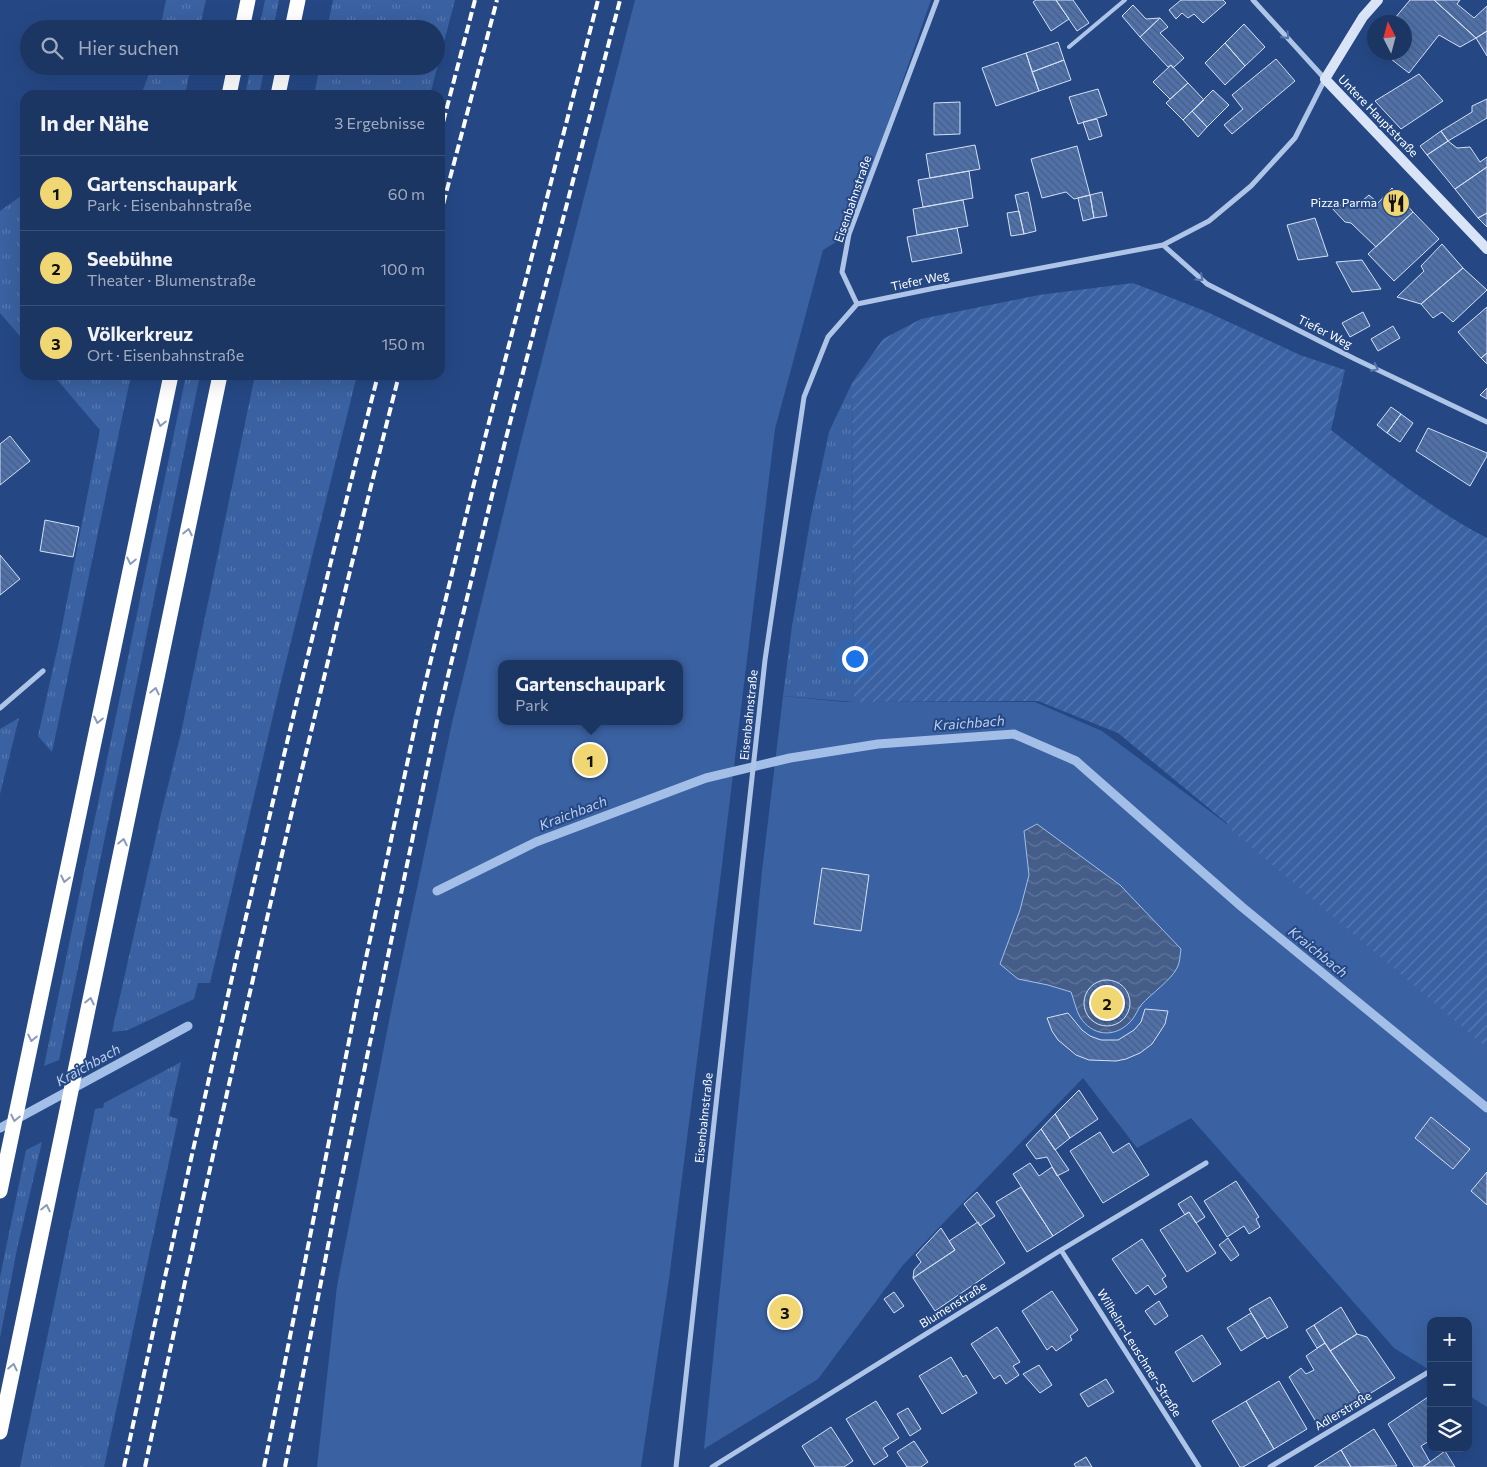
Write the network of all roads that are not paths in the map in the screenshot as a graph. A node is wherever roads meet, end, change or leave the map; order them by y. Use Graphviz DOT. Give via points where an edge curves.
graph roads {
  1 [pos="248,0"];
  2 [pos="936,0"];
  3 [pos="1125,0"];
  4 [pos="1253,0"];
  5 [pos="1378,0"];
  6 [pos="298,4"];
  7 [pos="244,20"];
  8 [pos="294,20"];
  9 [pos="1069,47"];
  10 [pos="233,75"];
  11 [pos="282,75"];
  12 [pos="1325,79"];
  13 [pos="230,90"];
  14 [pos="279,90"];
  15 [pos="1164,245"];
  16 [pos="1487,249"];
  17 [pos="857,304"];
  18 [pos="170,380"];
  19 [pos="219,380"];
  20 [pos="1487,422"];
  21 [pos="43,671"];
  22 [pos="0,708"];
  23 [pos="1206,1163"];
  24 [pos="0,1191"];
  25 [pos="1061,1250"];
  26 [pos="1426,1373"];
  27 [pos="0,1432"];
  28 [pos="676,1467"];
  29 [pos="712,1467"];
  30 [pos="1199,1467"];
  31 [pos="1270,1467"];
  1 -- 7 [label="highway"];
  2 -- 17 [label="street, Eisenbahnstraße" via="849,234 842,272"];
  3 -- 9 [label="lane"];
  4 -- 12 [label="street, Untere Hauptstraße, one-way"];
  5 -- 12 [label="main road" via="1363,17"];
  6 -- 8 [label="highway"];
  10 -- 13 [label="highway"];
  11 -- 14 [label="highway"];
  12 -- 15 [label="street, Tiefer Weg" via="1295,138 1251,186 1209,221"];
  12 -- 16 [label="main road, Untere Hauptstraße"];
  15 -- 17 [label="street, Tiefer Weg"];
  15 -- 20 [label="street, Tiefer Weg, one-way" via="1207,284"];
  17 -- 28 [label="street, Eisenbahnstraße" via="828,337 804,397 765,660"];
  18 -- 24 [label="highway, one-way"];
  27 -- 19 [label="highway, one-way"];
  21 -- 22 [label="street"];
  23 -- 25 [label="street, Blumenstraße"];
  25 -- 29 [label="street, Blumenstraße"];
  25 -- 30 [label="street, Wilhelm-Leuschner-Straße"];
  26 -- 31 [label="street, Adlerstraße"];
}
